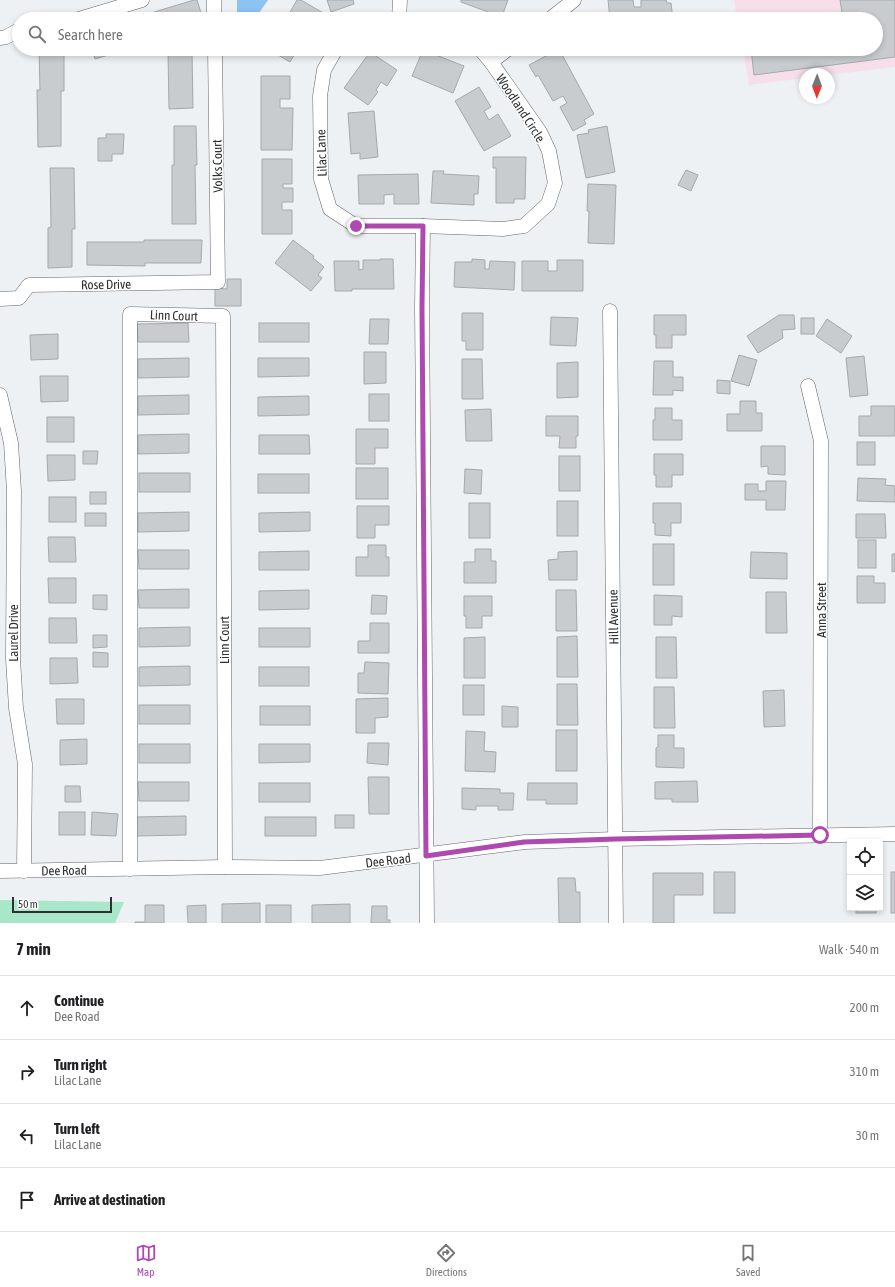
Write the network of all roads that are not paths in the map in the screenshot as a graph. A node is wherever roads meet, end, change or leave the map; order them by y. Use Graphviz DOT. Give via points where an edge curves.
graph roads {
  1 [pos="142,0"];
  2 [pos="214,0"];
  3 [pos="400,0"];
  4 [pos="574,0"];
  5 [pos="102,12"];
  6 [pos="214,12"];
  7 [pos="399,12"];
  8 [pos="559,12"];
  9 [pos="12,34"];
  10 [pos="0,38"];
  11 [pos="215,56"];
  12 [pos="332,56"];
  13 [pos="486,56"];
  14 [pos="499,56"];
  15 [pos="491,62"];
  16 [pos="423,226"];
  17 [pos="218,282"];
  18 [pos="0,299"];
  19 [pos="610,310"];
  20 [pos="808,386"];
  21 [pos="0,395"];
  22 [pos="895,834"];
  23 [pos="820,835"];
  24 [pos="616,839"];
  25 [pos="426,856"];
  26 [pos="225,868"];
  27 [pos="130,869"];
  28 [pos="0,871"];
  29 [pos="24,871"];
  30 [pos="427,923"];
  31 [pos="616,923"];
  1 -- 5 [label="street"];
  2 -- 6 [label="street"];
  3 -- 7 [label="street"];
  4 -- 8 [label="street"];
  9 -- 10 [label="street"];
  11 -- 17 [label="street, Volks Court"];
  12 -- 16 [label="street, Lilac Lane" via="324,70 320,96 321,179 330,209 356,226"];
  13 -- 15 [label="street, Woodland Circle"];
  14 -- 15 [label="street"];
  15 -- 16 [label="street, Woodland Circle" via="540,132 549,150 555,183 548,204 524,226 503,229"];
  16 -- 25 [label="street"];
  17 -- 18 [label="street, Rose Drive" via="29,285 19,298"];
  19 -- 24 [label="street, Hill Avenue"];
  20 -- 23 [label="street, Anna Street" via="821,441"];
  21 -- 29 [label="street, Laurel Drive" via="11,443 13,477 13,659 16,708 25,764"];
  22 -- 23 [label="street, Dee Road"];
  23 -- 24 [label="street, Dee Road"];
  24 -- 25 [label="street, Dee Road" via="524,842"];
  24 -- 31 [label="street, Hill Avenue"];
  25 -- 26 [label="street, Dee Road" via="320,868"];
  25 -- 30 [label="street"];
  26 -- 27 [label="street, Dee Road"];
  26 -- 27 [label="street, Linn Court" via="223,316 130,314"];
  27 -- 29 [label="street, Dee Road"];
  28 -- 29 [label="street, Dee Road"];
}
